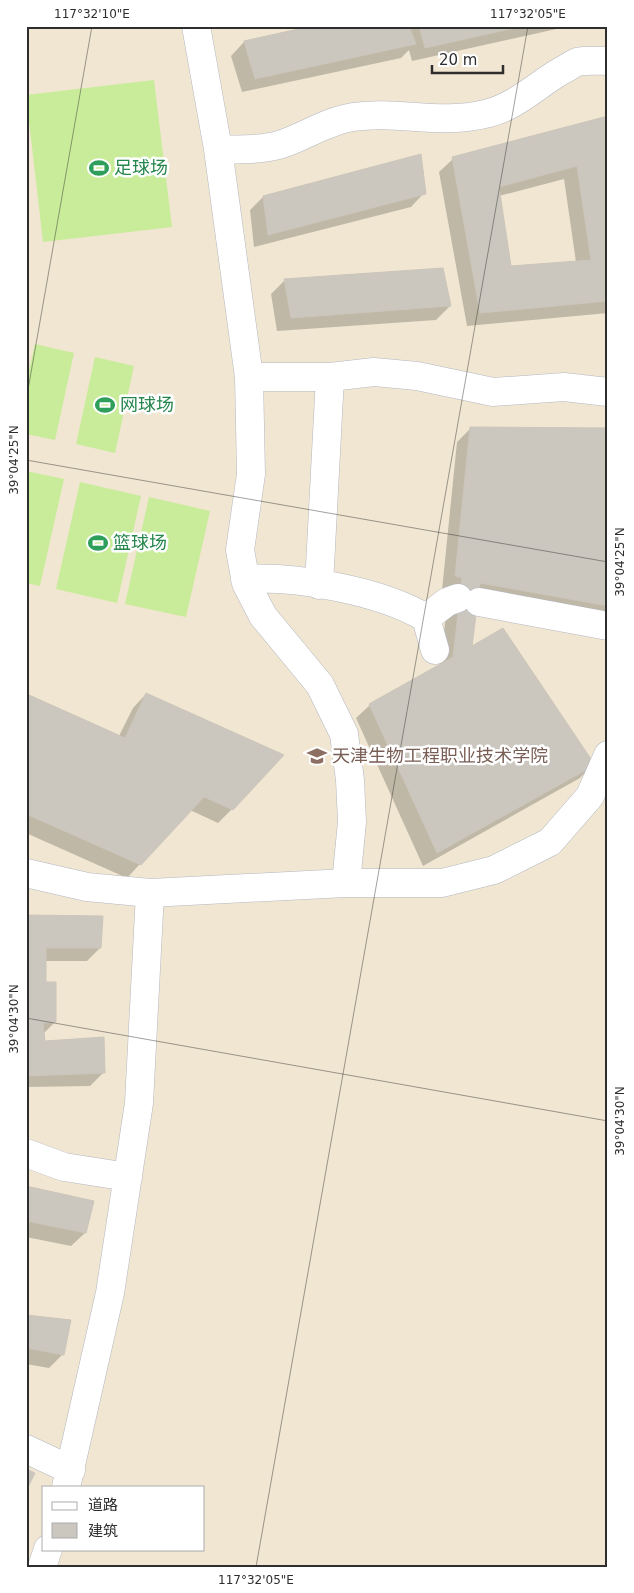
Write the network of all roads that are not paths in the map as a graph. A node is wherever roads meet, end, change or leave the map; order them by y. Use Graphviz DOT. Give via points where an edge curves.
graph roads {
  1 [pos="196,26"];
  2 [pos="608,61"];
  3 [pos="218,149"];
  4 [pos="249,377"];
  5 [pos="330,377"];
  6 [pos="608,392"];
  7 [pos="245,579"];
  8 [pos="319,585"];
  9 [pos="426,618"];
  10 [pos="608,626"];
  11 [pos="435,650"];
  12 [pos="608,755"];
  13 [pos="26,873"];
  14 [pos="346,883"];
  15 [pos="150,893"];
  16 [pos="26,1152"];
  17 [pos="128,1177"];
  18 [pos="26,1449"];
  19 [pos="68,1478"];
  20 [pos="48,1550"];
  21 [pos="42,1567"];
  1 -- 3 [label="lane"];
  2 -- 3 [label="lane" via="577,62 519,100 491,113 462,119 431,120 382,114 351,117 317,127 282,144"];
  3 -- 4 [label="lane"];
  4 -- 5 [label="lane"];
  4 -- 7 [label="lane" via="251,474 240,550"];
  5 -- 6 [label="lane" via="374,372 417,376 493,392 564,387"];
  5 -- 8 [label="lane"];
  7 -- 8 [label="lane" via="274,577"];
  7 -- 14 [label="lane" via="263,616 320,685 344,734 352,822"];
  8 -- 9 [label="lane" via="378,597"];
  9 -- 10 [label="lane" via="447,602 469,600"];
  9 -- 11 [label="lane"];
  12 -- 14 [label="lane" via="590,796 550,842 494,870 442,883"];
  13 -- 15 [label="lane" via="88,887"];
  14 -- 15 [label="lane"];
  15 -- 17 [label="lane" via="139,1103"];
  16 -- 17 [label="lane" via="64,1166"];
  17 -- 19 [label="lane" via="110,1293"];
  18 -- 19 [label="lane"];
  20 -- 21 [label="lane"];
}
